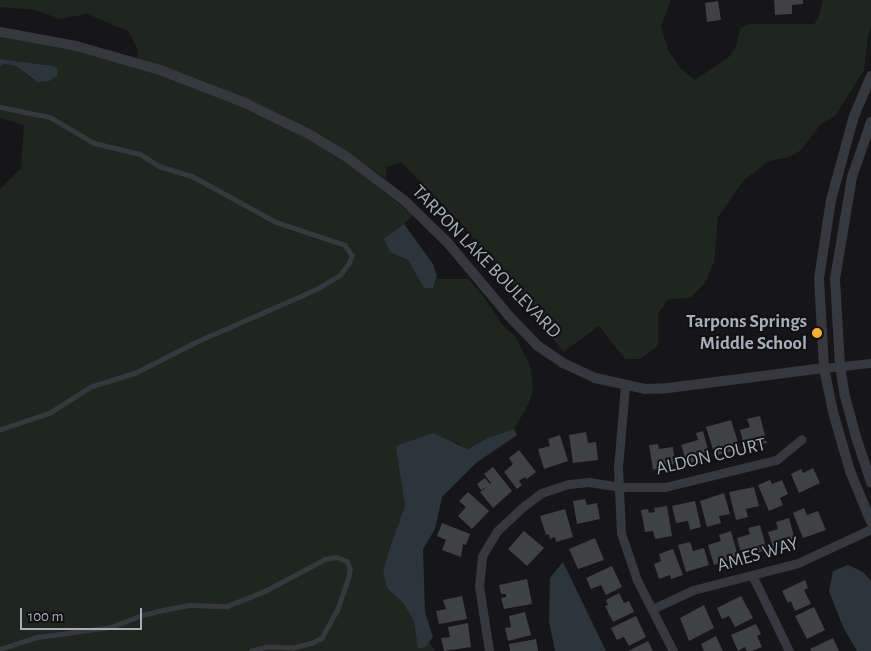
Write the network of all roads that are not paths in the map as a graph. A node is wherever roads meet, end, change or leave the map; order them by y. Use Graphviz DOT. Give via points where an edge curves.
graph roads {
  1 [pos="0,32"];
  2 [pos="871,76"];
  3 [pos="0,107"];
  4 [pos="871,122"];
  5 [pos="871,363"];
  6 [pos="840,366"];
  7 [pos="824,368"];
  8 [pos="625,386"];
  9 [pos="0,430"];
  10 [pos="802,439"];
  11 [pos="871,482"];
  12 [pos="620,486"];
  13 [pos="871,522"];
  14 [pos="871,529"];
  15 [pos="752,575"];
  16 [pos="652,609"];
  17 [pos="0,649"];
  18 [pos="252,651"];
  19 [pos="489,651"];
  20 [pos="673,651"];
  21 [pos="788,651"];
  1 -- 8 [label="street, TARPON LAKE BOULEVARD" via="76,46 160,70 243,102 309,134 348,158 405,201 448,243 538,346 578,371"];
  2 -- 7 [label="street" via="854,116 831,200 819,278"];
  3 -- 9 [label="lane" via="50,117 94,143 140,154 166,168 192,176 276,222 345,245 352,255 341,274 318,289 188,346 136,373 91,387 50,413"];
  4 -- 6 [label="street" via="852,177 835,279"];
  5 -- 6 [label="street"];
  6 -- 7 [label="street"];
  6 -- 11 [label="street" via="850,416"];
  7 -- 8 [label="street, TARPON LAKE BOULEVARD" via="668,388"];
  7 -- 13 [label="street" via="843,452"];
  8 -- 12 [label="street" via="619,439"];
  10 -- 12 [label="street, ALDON COURT" via="776,460 716,476 666,488"];
  12 -- 16 [label="street" via="621,533 637,580"];
  12 -- 19 [label="street, ALDON COURT" via="589,482 549,489 497,531 482,556 479,573"];
  14 -- 15 [label="street, AMES WAY" via="798,563"];
  15 -- 16 [label="street, AMES WAY" via="693,590"];
  15 -- 21 [label="street"];
  16 -- 20 [label="street"];
  17 -- 18 [label="lane" via="38,637 111,627 163,610 228,606 265,591 325,559 336,557 347,561 349,577 337,611 322,638 293,648 267,647"];
}
